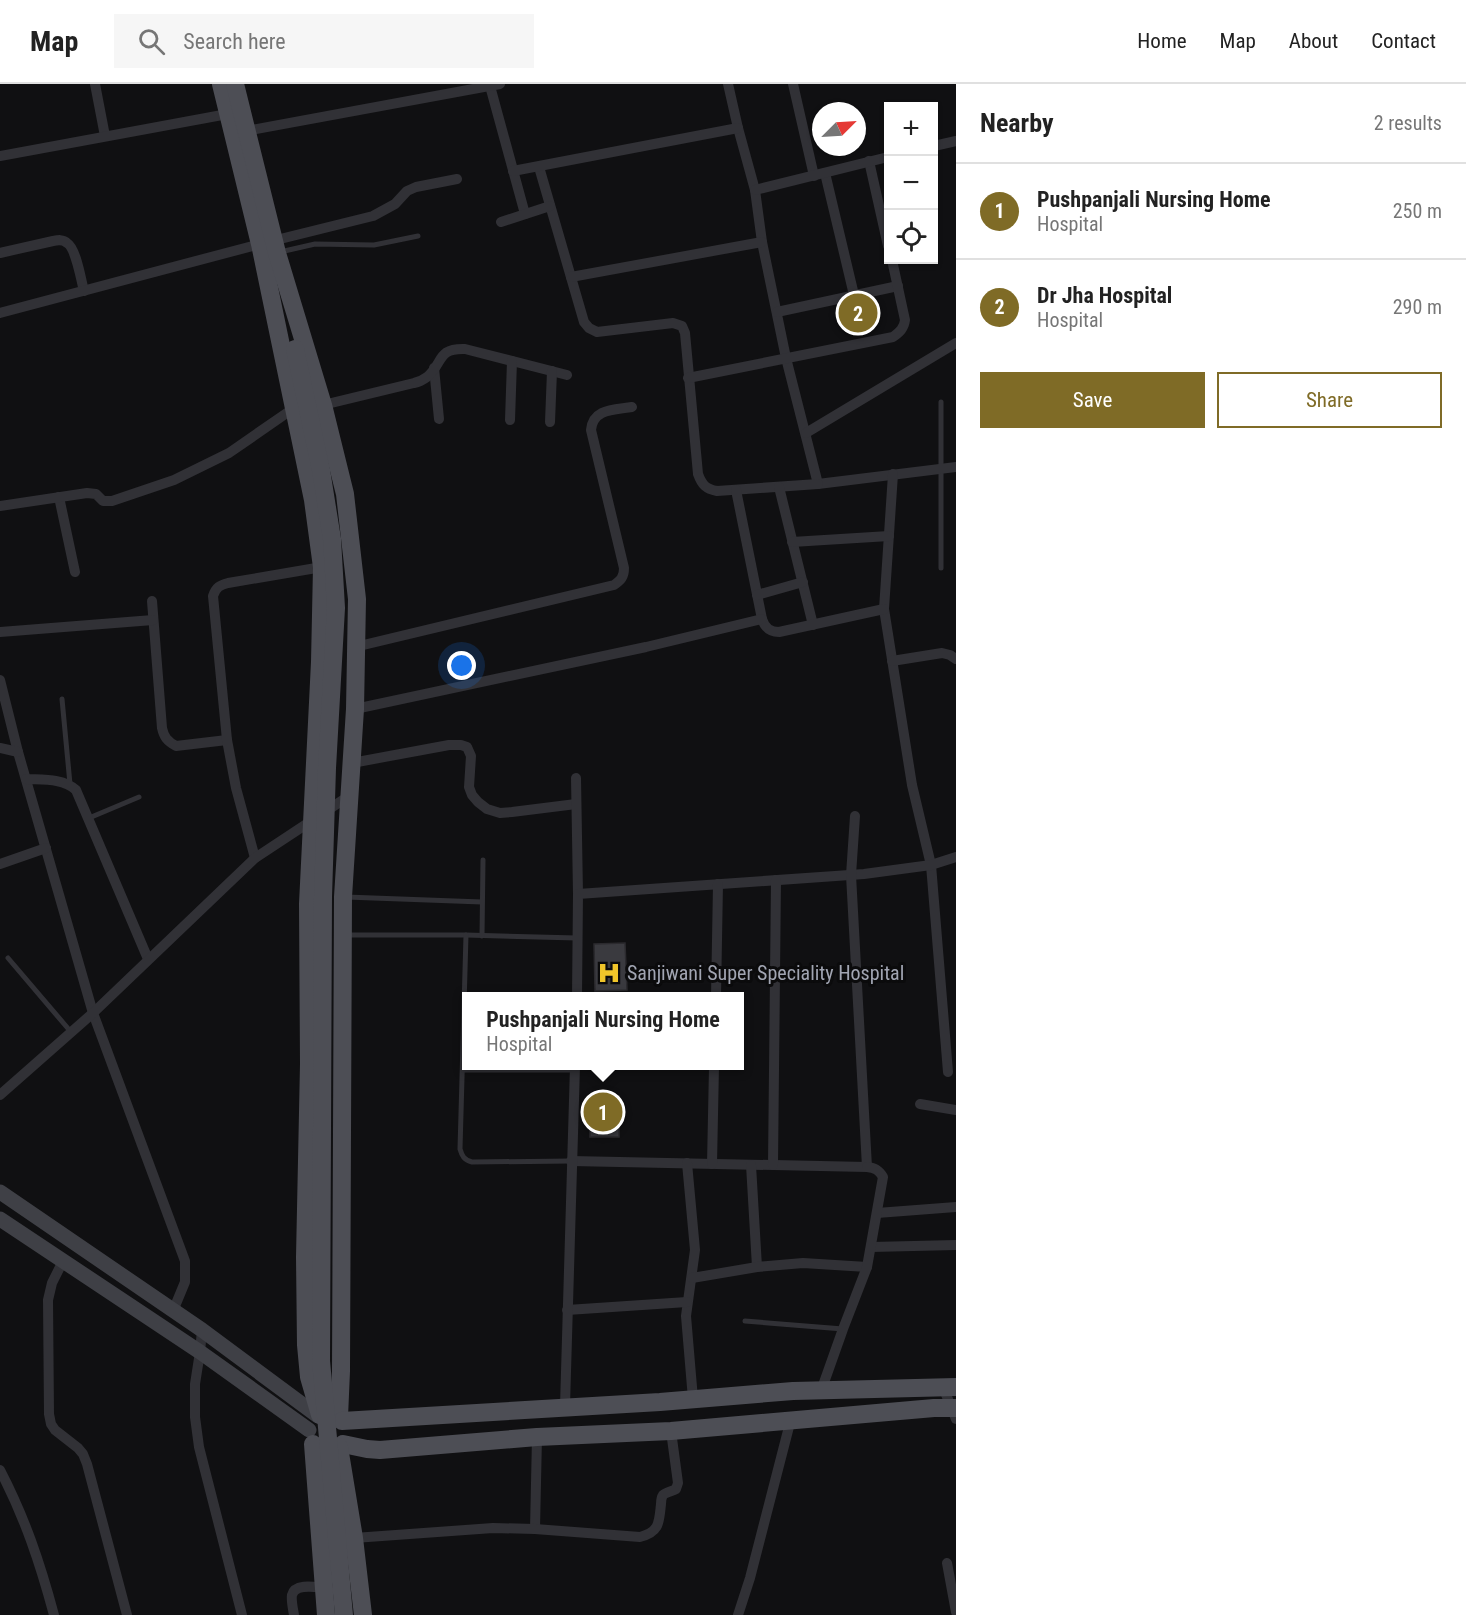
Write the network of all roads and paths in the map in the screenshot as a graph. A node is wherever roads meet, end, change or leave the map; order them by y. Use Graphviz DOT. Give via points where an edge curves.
graph roads {
  1 [pos="95,84"];
  2 [pos="221,84"];
  3 [pos="235,84"];
  4 [pos="728,84"];
  5 [pos="793,84"];
  6 [pos="495,85"];
  7 [pos="235,112"];
  8 [pos="738,129"];
  9 [pos="246,130"];
  10 [pos="105,136"];
  11 [pos="956,141"];
  12 [pos="938,145"];
  13 [pos="0,156"];
  14 [pos="884,158"];
  15 [pos="869,161"];
  16 [pos="538,167"];
  17 [pos="513,171"];
  18 [pos="820,175"];
  19 [pos="457,179"];
  20 [pos="755,190"];
  21 [pos="550,206"];
  22 [pos="525,214"];
  23 [pos="501,222"];
  24 [pos="884,228"];
  25 [pos="418,236"];
  26 [pos="762,242"];
  27 [pos="270,245"];
  28 [pos="0,253"];
  29 [pos="893,264"];
  30 [pos="571,277"];
  31 [pos="898,285"];
  32 [pos="84,291"];
  33 [pos="854,295"];
  34 [pos="294,306"];
  35 [pos="274,312"];
  36 [pos="777,312"];
  37 [pos="0,313"];
  38 [pos="956,343"];
  39 [pos="295,348"];
  40 [pos="786,358"];
  41 [pos="512,361"];
  42 [pos="434,368"];
  43 [pos="552,371"];
  44 [pos="567,375"];
  45 [pos="688,378"];
  46 [pos="941,402"];
  47 [pos="323,405"];
  48 [pos="632,407"];
  49 [pos="294,408"];
  50 [pos="439,419"];
  51 [pos="510,420"];
  52 [pos="550,422"];
  53 [pos="806,433"];
  54 [pos="956,468"];
  55 [pos="941,469"];
  56 [pos="893,474"];
  57 [pos="818,484"];
  58 [pos="778,487"];
  59 [pos="736,490"];
  60 [pos="59,497"];
  61 [pos="0,506"];
  62 [pos="889,536"];
  63 [pos="792,542"];
  64 [pos="322,567"];
  65 [pos="941,568"];
  66 [pos="75,572"];
  67 [pos="802,582"];
  68 [pos="757,595"];
  69 [pos="152,601"];
  70 [pos="884,609"];
  71 [pos="762,619"];
  72 [pos="153,620"];
  73 [pos="813,625"];
  74 [pos="0,632"];
  75 [pos="356,647"];
  76 [pos="956,659"];
  77 [pos="892,662"];
  78 [pos="0,680"];
  79 [pos="62,699"];
  80 [pos="355,709"];
  81 [pos="227,740"];
  82 [pos="0,748"];
  83 [pos="18,752"];
  84 [pos="352,763"];
  85 [pos="26,778"];
  86 [pos="576,778"];
  87 [pos="70,784"];
  88 [pos="349,796"];
  89 [pos="140,797"];
  90 [pos="576,804"];
  91 [pos="855,816"];
  92 [pos="89,818"];
  93 [pos="313,820"];
  94 [pos="46,848"];
  95 [pos="956,857"];
  96 [pos="255,858"];
  97 [pos="483,860"];
  98 [pos="0,864"];
  99 [pos="931,865"];
  100 [pos="851,875"];
  101 [pos="776,880"];
  102 [pos="718,884"];
  103 [pos="578,894"];
  104 [pos="343,897"];
  105 [pos="483,902"];
  106 [pos="344,935"];
  107 [pos="466,935"];
  108 [pos="482,936"];
  109 [pos="579,938"];
  110 [pos="8,958"];
  111 [pos="148,959"];
  112 [pos="465,992"];
  113 [pos="577,992"];
  114 [pos="716,992"];
  115 [pos="93,1013"];
  116 [pos="343,1019"];
  117 [pos="308,1021"];
  118 [pos="71,1032"];
  119 [pos="463,1070"];
  120 [pos="574,1070"];
  121 [pos="714,1070"];
  122 [pos="948,1072"];
  123 [pos="0,1095"];
  124 [pos="920,1104"];
  125 [pos="956,1110"];
  126 [pos="571,1161"];
  127 [pos="687,1163"];
  128 [pos="712,1164"];
  129 [pos="750,1165"];
  130 [pos="773,1165"];
  131 [pos="867,1167"];
  132 [pos="0,1192"];
  133 [pos="956,1207"];
  134 [pos="877,1213"];
  135 [pos="0,1219"];
  136 [pos="956,1245"];
  137 [pos="871,1247"];
  138 [pos="63,1261"];
  139 [pos="757,1267"];
  140 [pos="867,1268"];
  141 [pos="692,1278"];
  142 [pos="687,1302"];
  143 [pos="567,1310"];
  144 [pos="173,1311"];
  145 [pos="745,1321"];
  146 [pos="843,1329"];
  147 [pos="202,1330"];
  148 [pos="200,1352"];
  149 [pos="949,1387"];
  150 [pos="821,1391"];
  151 [pos="693,1399"];
  152 [pos="565,1406"];
  153 [pos="954,1412"];
  154 [pos="340,1419"];
  155 [pos="791,1419"];
  156 [pos="315,1426"];
  157 [pos="671,1431"];
  158 [pos="537,1437"];
  159 [pos="341,1445"];
  160 [pos="0,1470"];
  161 [pos="535,1529"];
  162 [pos="354,1538"];
  163 [pos="947,1563"];
  164 [pos="324,1587"];
  165 [pos="956,1612"];
  166 [pos="54,1615"];
  167 [pos="127,1615"];
  168 [pos="242,1615"];
  169 [pos="294,1615"];
  170 [pos="326,1615"];
  171 [pos="344,1615"];
  172 [pos="363,1615"];
  173 [pos="738,1615"];
  1 -- 10 [label="street"];
  2 -- 7 [label="main road"];
  3 -- 7 [label="main road"];
  4 -- 8 [label="street"];
  5 -- 18 [label="street"];
  6 -- 9 [label="street"];
  6 -- 17 [label="street"];
  7 -- 9 [label="main road"];
  7 -- 10 [label="street"];
  7 -- 27 [label="main road"];
  8 -- 16 [label="street"];
  8 -- 20 [label="street"];
  9 -- 27 [label="main road"];
  10 -- 13 [label="street"];
  11 -- 12 [label="street"];
  14 -- 15 [label="street"];
  15 -- 18 [label="street"];
  15 -- 24 [label="street"];
  16 -- 17 [label="street"];
  16 -- 21 [label="street"];
  17 -- 22 [label="street"];
  18 -- 20 [label="street"];
  18 -- 33 [label="street"];
  19 -- 27 [label="street" via="407,191 395,204 373,216"];
  20 -- 26 [label="street"];
  21 -- 22 [label="street"];
  21 -- 30 [label="street"];
  22 -- 23 [label="street"];
  25 -- 27 [label="lane" via="374,245"];
  26 -- 30 [label="street"];
  26 -- 36 [label="street"];
  27 -- 32 [label="street"];
  27 -- 34 [label="main road"];
  27 -- 35 [label="main road"];
  28 -- 32 [label="street" via="52,241 67,242"];
  29 -- 31 [label="street"];
  30 -- 45 [label="street" via="584,322 597,332 672,323 682,326"];
  31 -- 33 [label="street"];
  31 -- 40 [label="street" via="905,320 893,337"];
  32 -- 37 [label="street"];
  33 -- 36 [label="street"];
  34 -- 35 [label="main road"];
  34 -- 39 [label="main road"];
  34 -- 47 [label="main road"];
  35 -- 39 [label="main road"];
  35 -- 49 [label="main road"];
  36 -- 40 [label="street"];
  38 -- 53 [label="street"];
  39 -- 171 [label="main road, bridge" via="332,539 336,608 323,897 321,1361"];
  40 -- 45 [label="street"];
  40 -- 53 [label="street"];
  41 -- 42 [label="street" via="454,349 441,357"];
  41 -- 43 [label="street"];
  41 -- 51 [label="street"];
  42 -- 47 [label="street" via="424,380"];
  42 -- 50 [label="street"];
  43 -- 44 [label="street"];
  43 -- 52 [label="street"];
  45 -- 59 [label="street" via="702,484 717,492"];
  46 -- 55 [label="lane"];
  47 -- 75 [label="main road" via="345,494 357,599"];
  48 -- 75 [label="street" via="605,411 591,422 624,568 620,581"];
  49 -- 60 [label="street" via="229,453 174,480 112,501 103,501 87,492"];
  49 -- 64 [label="main road"];
  53 -- 57 [label="street"];
  54 -- 55 [label="street"];
  55 -- 56 [label="street"];
  55 -- 65 [label="lane"];
  56 -- 57 [label="street"];
  56 -- 62 [label="street"];
  57 -- 58 [label="street"];
  58 -- 59 [label="street"];
  58 -- 63 [label="street"];
  59 -- 68 [label="street"];
  60 -- 61 [label="street"];
  60 -- 66 [label="street"];
  62 -- 63 [label="street"];
  62 -- 70 [label="street"];
  63 -- 67 [label="street"];
  64 -- 81 [label="street" via="228,583 214,591"];
  64 -- 93 [label="main road"];
  67 -- 68 [label="street"];
  67 -- 73 [label="street"];
  68 -- 71 [label="street"];
  69 -- 72 [label="street"];
  70 -- 73 [label="street"];
  70 -- 77 [label="street"];
  71 -- 73 [label="street" via="773,632"];
  71 -- 80 [label="street"];
  72 -- 74 [label="street"];
  72 -- 81 [label="street" via="164,736 176,746"];
  75 -- 80 [label="main road"];
  76 -- 77 [label="street" via="942,653"];
  77 -- 99 [label="street" via="912,785"];
  78 -- 83 [label="street"];
  79 -- 87 [label="lane"];
  80 -- 84 [label="main road"];
  81 -- 96 [label="street"];
  82 -- 83 [label="street"];
  83 -- 85 [label="street"];
  84 -- 88 [label="main road"];
  84 -- 90 [label="street" via="460,745 467,747 471,756 472,795 487,809 500,813"];
  85 -- 87 [label="street"];
  85 -- 94 [label="street"];
  86 -- 90 [label="street"];
  87 -- 92 [label="street"];
  88 -- 93 [label="street"];
  88 -- 104 [label="main road"];
  89 -- 92 [label="lane"];
  90 -- 103 [label="street"];
  91 -- 100 [label="street"];
  92 -- 111 [label="street"];
  93 -- 96 [label="street"];
  93 -- 117 [label="main road"];
  94 -- 98 [label="street"];
  94 -- 115 [label="street"];
  95 -- 99 [label="street"];
  96 -- 111 [label="street"];
  97 -- 105 [label="lane"];
  99 -- 100 [label="street"];
  99 -- 122 [label="street"];
  100 -- 101 [label="street"];
  100 -- 131 [label="street"];
  101 -- 102 [label="street"];
  101 -- 130 [label="street"];
  102 -- 103 [label="street"];
  102 -- 114 [label="street"];
  103 -- 109 [label="street"];
  104 -- 105 [label="lane"];
  104 -- 106 [label="main road"];
  105 -- 108 [label="lane"];
  106 -- 107 [label="lane"];
  106 -- 116 [label="main road"];
  107 -- 108 [label="lane"];
  107 -- 112 [label="lane"];
  108 -- 109 [label="lane"];
  109 -- 113 [label="street"];
  110 -- 118 [label="lane"];
  111 -- 115 [label="street"];
  115 -- 118 [label="street"];
  115 -- 144 [label="street" via="185,1261 185,1282"];
  116 -- 117 [label="main road"];
  116 -- 154 [label="main road"];
  117 -- 156 [label="main road" via="306,1345"];
  118 -- 123 [label="street"];
  119 -- 126 [label="lane" via="460,1149 466,1160"];
  120 -- 126 [label="street"];
  121 -- 128 [label="street"];
  124 -- 125 [label="street"];
  126 -- 127 [label="street"];
  126 -- 143 [label="street"];
  127 -- 128 [label="street"];
  127 -- 141 [label="street" via="695,1250"];
  128 -- 129 [label="street"];
  129 -- 130 [label="street"];
  129 -- 139 [label="street"];
  130 -- 131 [label="street"];
  131 -- 134 [label="street" via="875,1168 883,1177"];
  132 -- 144 [label="main road"];
  133 -- 134 [label="street"];
  134 -- 137 [label="street"];
  135 -- 138 [label="main road"];
  136 -- 137 [label="street"];
  137 -- 140 [label="street"];
  138 -- 148 [label="main road"];
  138 -- 167 [label="street" via="48,1300 49,1414 55,1430 78,1448 87,1464"];
  139 -- 140 [label="street" via="803,1263"];
  139 -- 141 [label="street"];
  140 -- 146 [label="street"];
  141 -- 142 [label="street"];
  142 -- 143 [label="street"];
  142 -- 151 [label="street"];
  143 -- 152 [label="street"];
  144 -- 147 [label="main road"];
  145 -- 146 [label="lane"];
  146 -- 150 [label="street"];
  147 -- 148 [label="street"];
  147 -- 156 [label="main road"];
  148 -- 156 [label="main road"];
  148 -- 168 [label="street" via="195,1418"];
  149 -- 150 [label="main road"];
  149 -- 153 [label="street"];
  150 -- 151 [label="main road"];
  151 -- 152 [label="main road"];
  152 -- 154 [label="main road"];
  153 -- 155 [label="main road"];
  154 -- 156 [label="main road" via="330,1414"];
  154 -- 159 [label="main road" via="346,1434"];
  155 -- 157 [label="main road"];
  155 -- 173 [label="street"];
  156 -- 159 [label="main road" via="321,1450 330,1451"];
  156 -- 164 [label="main road"];
  157 -- 158 [label="main road"];
  157 -- 161 [label="street" via="678,1483 676,1489 663,1495 656,1529 651,1534 640,1537"];
  158 -- 159 [label="main road" via="380,1450"];
  158 -- 161 [label="street"];
  159 -- 162 [label="main road"];
  160 -- 166 [label="street" via="30,1536"];
  161 -- 162 [label="street" via="493,1528"];
  162 -- 172 [label="main road"];
  163 -- 165 [label="street"];
  164 -- 169 [label="street" via="294,1591"];
  164 -- 170 [label="main road"];
}
